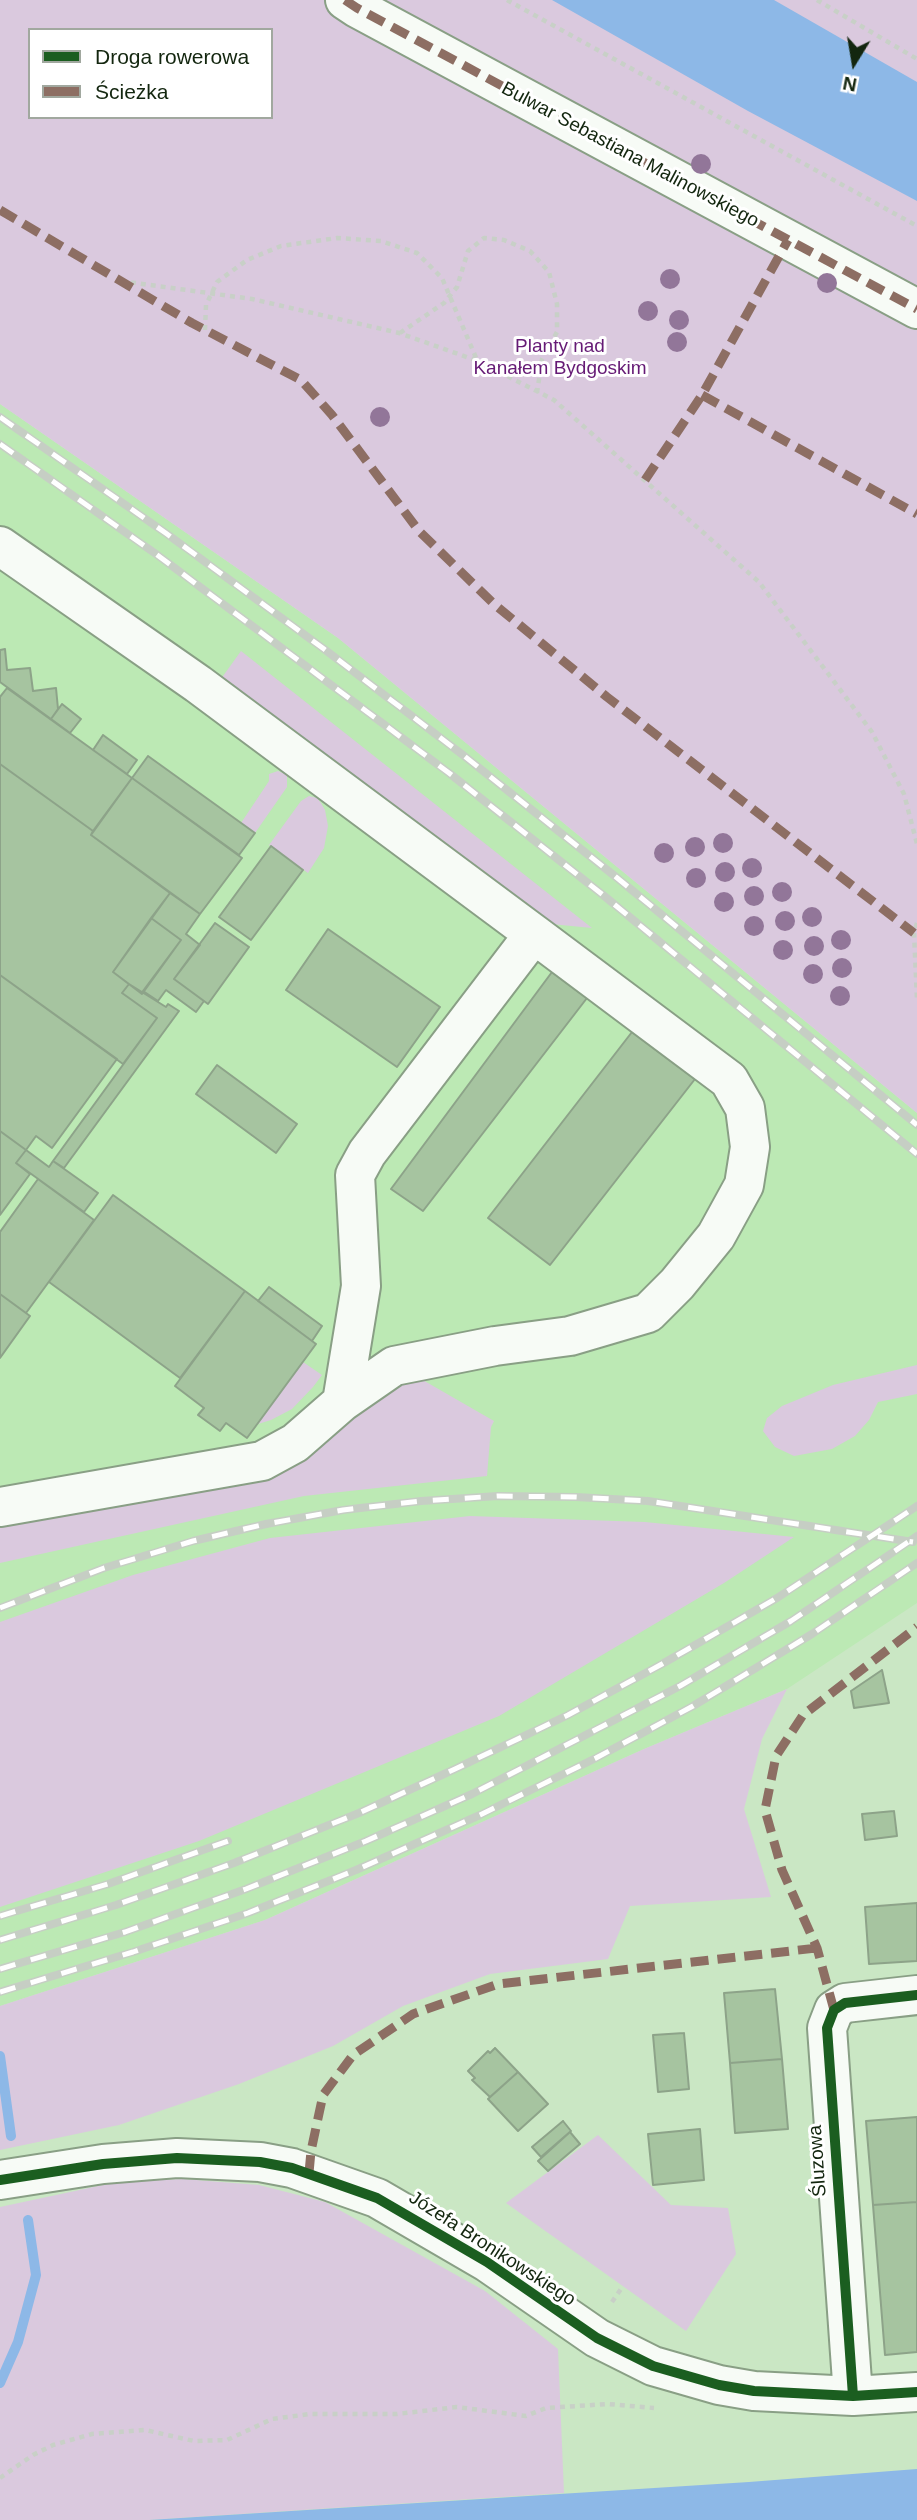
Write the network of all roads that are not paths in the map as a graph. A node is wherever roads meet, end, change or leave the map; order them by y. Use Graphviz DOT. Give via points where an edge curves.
graph roads {
  1 [pos="345,0"];
  2 [pos="917,309"];
  3 [pos="0,546"];
  4 [pos="534,934"];
  5 [pos="342,1402"];
  6 [pos="0,1507"];
  7 [pos="917,1996"];
  8 [pos="0,2180"];
  9 [pos="917,2392"];
  10 [pos="853,2396"];
  1 -- 2 [label="street, Bulwar Sebastiana Malinowskiego"];
  3 -- 4 [label="street" via="198,684"];
  4 -- 5 [label="street" via="355,1175 360,1286"];
  4 -- 5 [label="street" via="729,1080 745,1108 750,1147 744,1185 716,1236 648,1313 570,1336 394,1367"];
  5 -- 6 [label="street" via="295,1443 262,1461"];
  7 -- 10 [label="street, Śluzowa" via="845,2003 834,2010 827,2028"];
  8 -- 10 [label="street, Józefa Bronikowskiego" via="177,2158 220,2158 292,2168 377,2198 487,2262 597,2338 653,2366 754,2391"];
  9 -- 10 [label="street, Józefa Bronikowskiego"];
}
